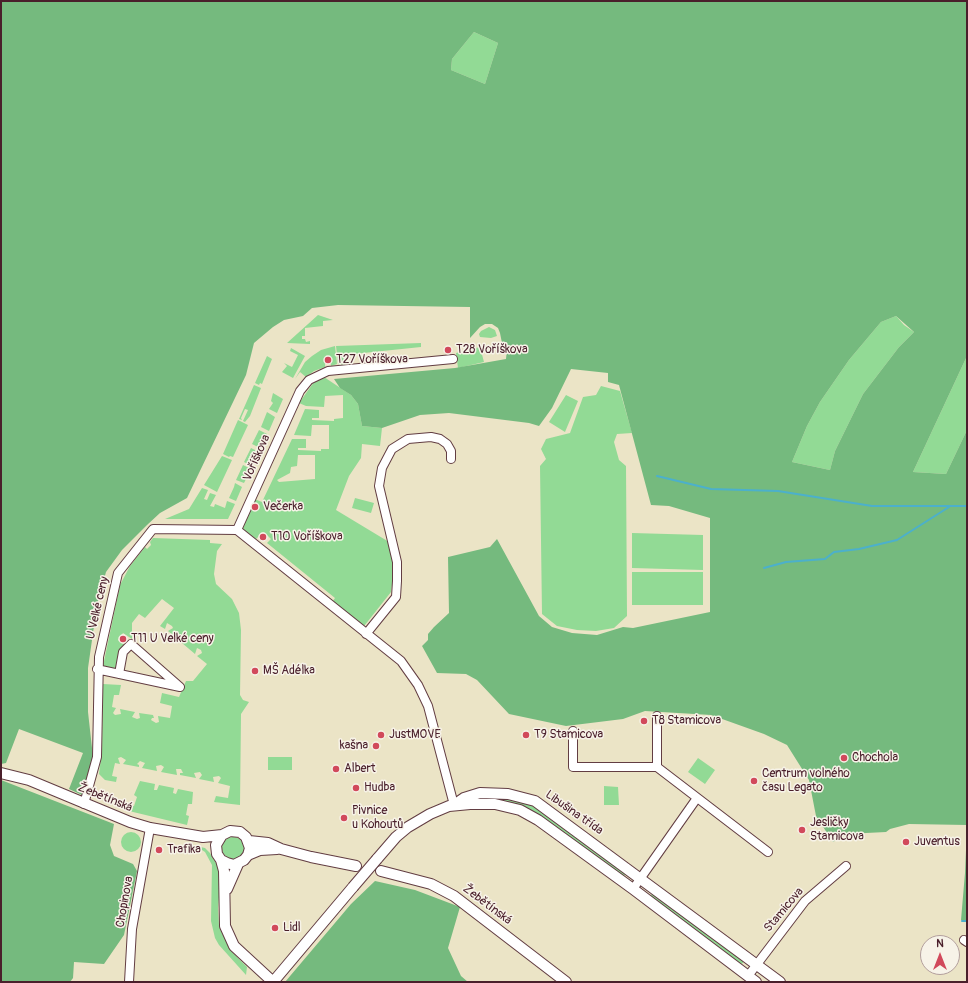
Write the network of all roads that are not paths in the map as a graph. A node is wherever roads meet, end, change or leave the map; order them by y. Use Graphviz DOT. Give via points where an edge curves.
graph roads {
  1 [pos="453,359"];
  2 [pos="451,458"];
  3 [pos="237,530"];
  4 [pos="366,634"];
  5 [pos="97,669"];
  6 [pos="119,674"];
  7 [pos="657,716"];
  8 [pos="573,731"];
  9 [pos="657,767"];
  10 [pos="1,772"];
  11 [pos="697,798"];
  12 [pos="84,804"];
  13 [pos="454,804"];
  14 [pos="150,828"];
  15 [pos="222,835"];
  16 [pos="203,837"];
  17 [pos="249,841"];
  18 [pos="216,848"];
  19 [pos="281,849"];
  20 [pos="768,852"];
  21 [pos="248,855"];
  22 [pos="221,860"];
  23 [pos="238,864"];
  24 [pos="356,866"];
  25 [pos="846,866"];
  26 [pos="381,871"];
  27 [pos="641,878"];
  28 [pos="633,889"];
  29 [pos="225,895"];
  30 [pos="757,965"];
  31 [pos="752,979"];
  32 [pos="130,982"];
  33 [pos="273,982"];
  34 [pos="566,982"];
  35 [pos="780,982"];
  1 -- 3 [label="street, Voříškova" via="328,371 309,380 300,391"];
  2 -- 4 [label="street" via="451,450 440,439 408,439 392,449 382,468 379,486 397,562 396,597"];
  3 -- 4 [label="street"];
  3 -- 5 [label="street, U Velké ceny" via="153,529 118,573"];
  4 -- 13 [label="street" via="401,661 418,685 428,706"];
  5 -- 6 [label="street"];
  5 -- 12 [label="street, U Velké ceny" via="96,757"];
  6 -- 6 [label="street" via="173,685 180,687 130,644 123,652"];
  7 -- 9 [label="street"];
  8 -- 9 [label="street" via="573,767"];
  9 -- 11 [label="street"];
  10 -- 12 [label="street, Žebětínská" via="29,780"];
  11 -- 20 [label="street"];
  11 -- 27 [label="street"];
  12 -- 14 [label="street, Žebětínská"];
  13 -- 27 [label="street, Libušina třída" via="480,793 508,794 535,801"];
  13 -- 28 [label="street" via="495,804 520,810 538,820"];
  13 -- 33 [label="street, Libušina třída, bridge" via="434,812 396,837"];
  14 -- 16 [label="street, Žebětínská"];
  14 -- 32 [label="street, Chopinova" via="132,929"];
  15 -- 16 [label="street, Žebětínská"];
  15 -- 17 [label="street" via="236,831"];
  15 -- 18 [label="street" via="217,841"];
  16 -- 18 [label="street"];
  17 -- 19 [label="street" via="268,843"];
  17 -- 21 [label="street"];
  18 -- 22 [label="street"];
  19 -- 21 [label="street" via="260,850"];
  19 -- 24 [label="street"];
  21 -- 23 [label="street"];
  22 -- 23 [label="street"];
  22 -- 29 [label="street"];
  23 -- 29 [label="street"];
  25 -- 30 [label="street, Stamicova" via="805,901"];
  26 -- 34 [label="street, Žebětínská" via="431,884 454,896"];
  27 -- 28 [label="street"];
  27 -- 30 [label="street, Libušina třída"];
  28 -- 31 [label="street"];
  29 -- 33 [label="street" via="224,917 231,939 239,951"];
  30 -- 31 [label="street, Stamicova"];
  30 -- 35 [label="street, Libušina třída"];
}
